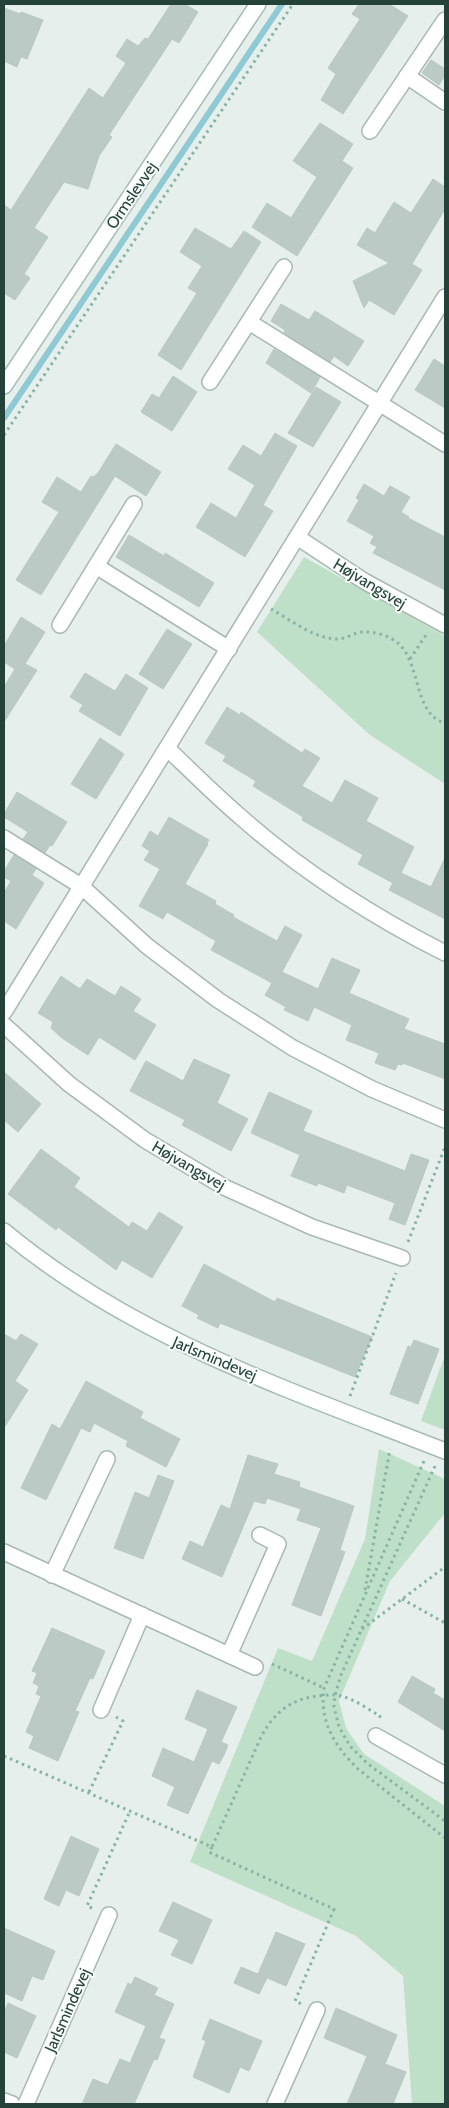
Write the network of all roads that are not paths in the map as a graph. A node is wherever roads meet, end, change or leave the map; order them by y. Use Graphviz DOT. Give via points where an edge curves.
graph roads {
  1 [pos="258,4"];
  2 [pos="445,20"];
  3 [pos="407,76"];
  4 [pos="445,102"];
  5 [pos="370,131"];
  6 [pos="284,267"];
  7 [pos="445,297"];
  8 [pos="249,322"];
  9 [pos="210,382"];
  10 [pos="4,386"];
  11 [pos="380,404"];
  12 [pos="445,444"];
  13 [pos="134,504"];
  14 [pos="297,537"];
  15 [pos="96,566"];
  16 [pos="440,623"];
  17 [pos="60,625"];
  18 [pos="230,648"];
  19 [pos="168,749"];
  20 [pos="4,838"];
  21 [pos="81,886"];
  22 [pos="445,953"];
  23 [pos="4,1012"];
  24 [pos="4,1025"];
  25 [pos="445,1120"];
  26 [pos="4,1232"];
  27 [pos="402,1258"];
  28 [pos="440,1448"];
  29 [pos="107,1459"];
  30 [pos="260,1535"];
  31 [pos="4,1552"];
  32 [pos="52,1575"];
  33 [pos="142,1615"];
  34 [pos="229,1655"];
  35 [pos="255,1667"];
  36 [pos="101,1710"];
  37 [pos="376,1736"];
  38 [pos="445,1775"];
  39 [pos="109,1915"];
  40 [pos="317,2010"];
  41 [pos="4,2101"];
  42 [pos="12,2104"];
  43 [pos="26,2104"];
  44 [pos="275,2104"];
  1 -- 10 [label="street, Ormslevvej"];
  2 -- 3 [label="street"];
  3 -- 4 [label="street"];
  3 -- 5 [label="street"];
  6 -- 8 [label="street"];
  7 -- 11 [label="street"];
  8 -- 9 [label="street"];
  8 -- 11 [label="street"];
  11 -- 12 [label="street"];
  11 -- 14 [label="street"];
  13 -- 15 [label="street"];
  14 -- 16 [label="street, Højvangsvej" via="364,581"];
  14 -- 18 [label="street"];
  15 -- 17 [label="street"];
  15 -- 18 [label="street"];
  18 -- 19 [label="street"];
  19 -- 21 [label="street"];
  19 -- 22 [label="street" via="243,820 325,883"];
  20 -- 21 [label="street"];
  21 -- 23 [label="street"];
  21 -- 25 [label="street" via="147,946 226,1005 293,1048 372,1089"];
  24 -- 27 [label="street, Højvangsvej" via="69,1084 145,1140 218,1183 312,1228"];
  26 -- 28 [label="street, Jarlsmindevej" via="66,1279 168,1337 234,1367"];
  29 -- 32 [label="street"];
  30 -- 34 [label="street" via="278,1544"];
  31 -- 32 [label="street"];
  32 -- 33 [label="street"];
  33 -- 34 [label="street"];
  33 -- 36 [label="street"];
  34 -- 35 [label="street"];
  37 -- 38 [label="street"];
  39 -- 43 [label="street, Jarlsmindevej"];
  40 -- 44 [label="street"];
  41 -- 42 [label="street"];
}
